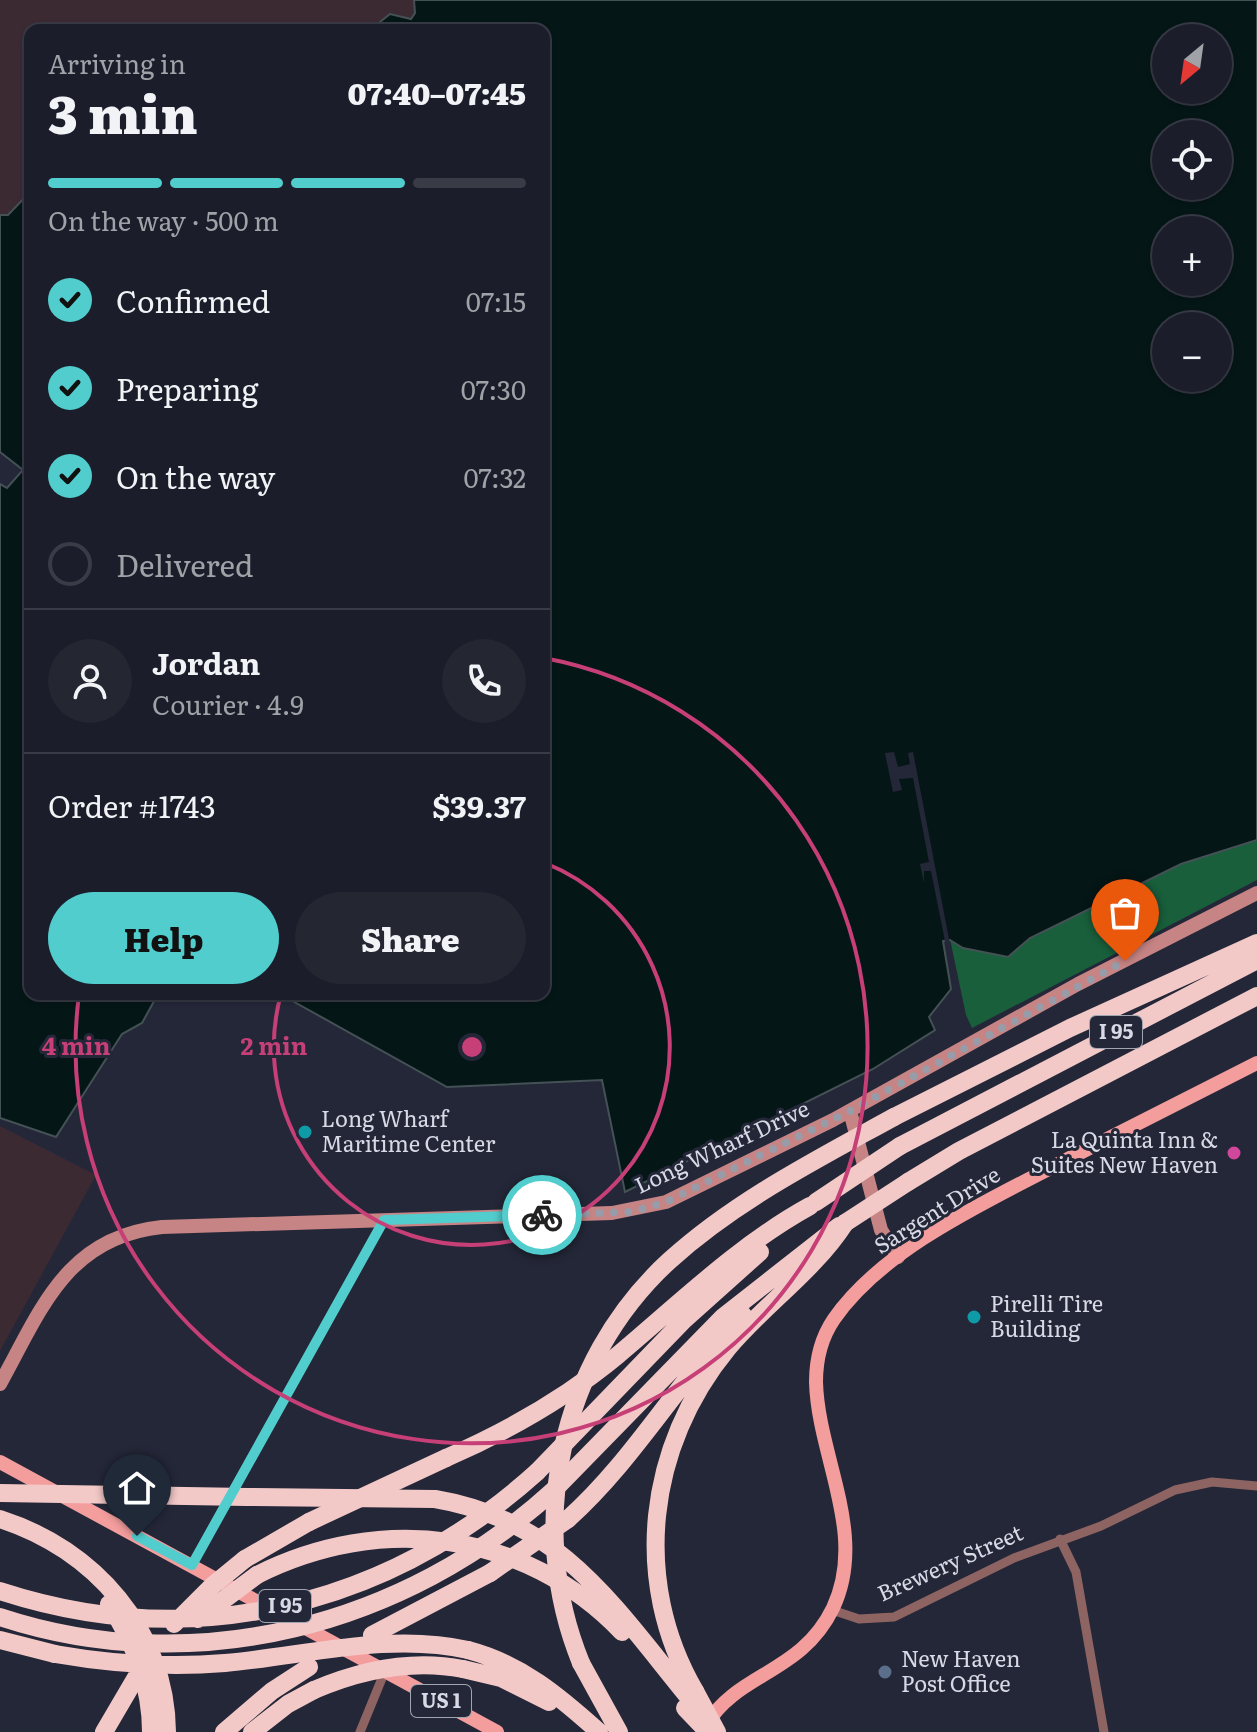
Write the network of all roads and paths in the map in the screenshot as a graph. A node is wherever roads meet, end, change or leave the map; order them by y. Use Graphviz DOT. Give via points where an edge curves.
graph roads {
  1 [pos="1257,893"];
  2 [pos="1257,943"];
  3 [pos="1257,960"];
  4 [pos="1257,996"];
  5 [pos="1257,1063"];
  6 [pos="850,1111"];
  7 [pos="813,1204"];
  8 [pos="384,1220"];
  9 [pos="826,1243"];
  10 [pos="898,1257"];
  11 [pos="784,1270"];
  12 [pos="0,1384"];
  13 [pos="0,1462"];
  14 [pos="1257,1486"];
  15 [pos="0,1493"];
  16 [pos="0,1519"];
  17 [pos="0,1527"];
  18 [pos="1060,1539"];
  19 [pos="192,1565"];
  20 [pos="0,1591"];
  21 [pos="832,1610"];
  22 [pos="0,1617"];
  23 [pos="0,1640"];
  24 [pos="465,1660"];
  25 [pos="385,1671"];
  26 [pos="690,1699"];
  27 [pos="104,1732"];
  28 [pos="115,1732"];
  29 [pos="151,1732"];
  30 [pos="167,1732"];
  31 [pos="224,1732"];
  32 [pos="252,1732"];
  33 [pos="360,1732"];
  34 [pos="497,1732"];
  35 [pos="589,1732"];
  36 [pos="599,1732"];
  37 [pos="619,1732"];
  38 [pos="702,1732"];
  39 [pos="713,1732"];
  40 [pos="1104,1732"];
  1 -- 6 [label="main road, Long Wharf Drive" via="1078,984"];
  2 -- 37 [label="highway, bridge" via="1070,1028 804,1167 703,1233 647,1284 606,1338 580,1390 568,1424 554,1508 559,1588 581,1663"];
  3 -- 7 [label="highway, I 95, bridge" via="900,1146"];
  4 -- 9 [label="highway, I 95, bridge" via="959,1151 845,1223"];
  5 -- 10 [label="main road, Sargent Drive" via="999,1195"];
  6 -- 8 [label="main road, Long Wharf Drive" via="651,1207 612,1213"];
  6 -- 10 [label="main road" via="881,1230"];
  7 -- 20 [label="highway, I 95, bridge" via="703,1301 537,1472 468,1527 419,1557 354,1586 292,1605 230,1615 154,1618 65,1608"];
  7 -- 27 [label="highway, bridge" via="728,1262 578,1386 521,1422 309,1522 245,1559 162,1637"];
  8 -- 12 [label="main road, Long Wharf Drive" via="130,1232 77,1262 54,1288"];
  8 -- 19 [label="street"];
  9 -- 11 [label="highway, I 95"];
  9 -- 26 [label="highway" via="728,1349 694,1401 668,1459 655,1522 655,1577"];
  10 -- 21 [label="main road, Sargent Drive" via="835,1317 816,1368 844,1525 844,1567"];
  11 -- 22 [label="highway, I 95, bridge" via="703,1336 554,1490 506,1531 428,1580 372,1606 254,1637 162,1643 70,1634"];
  11 -- 31 [label="highway, bridge" via="719,1339 614,1474 568,1519 490,1573 309,1667"];
  13 -- 19 [label="main road, US 1"];
  14 -- 18 [label="street, Brewery Street" via="1212,1482 1175,1490 1118,1519"];
  15 -- 26 [label="highway, bridge" via="435,1499 474,1507 550,1543 587,1576"];
  16 -- 30 [label="highway" via="73,1553 120,1598 159,1676"];
  17 -- 29 [label="highway" via="59,1555 106,1599 141,1669"];
  18 -- 21 [label="street, Brewery Street" via="894,1617 859,1619"];
  18 -- 40 [label="street" via="1076,1572"];
  19 -- 25 [label="main road, US 1"];
  21 -- 38 [label="main road" via="798,1654 727,1698"];
  23 -- 24 [label="highway, bridge" via="64,1655 149,1665 406,1643"];
  24 -- 32 [label="highway, bridge" via="386,1668 314,1690"];
  24 -- 35 [label="highway" via="528,1689"];
  24 -- 36 [label="highway" via="509,1665 535,1679"];
  25 -- 33 [label="street"];
  25 -- 34 [label="main road, US 1"];
  26 -- 28 [label="highway, bridge" via="593,1605 547,1575 497,1554 422,1538 368,1539 312,1551 257,1575 213,1605 169,1647"];
  26 -- 39 [label="highway, bridge"];
}
